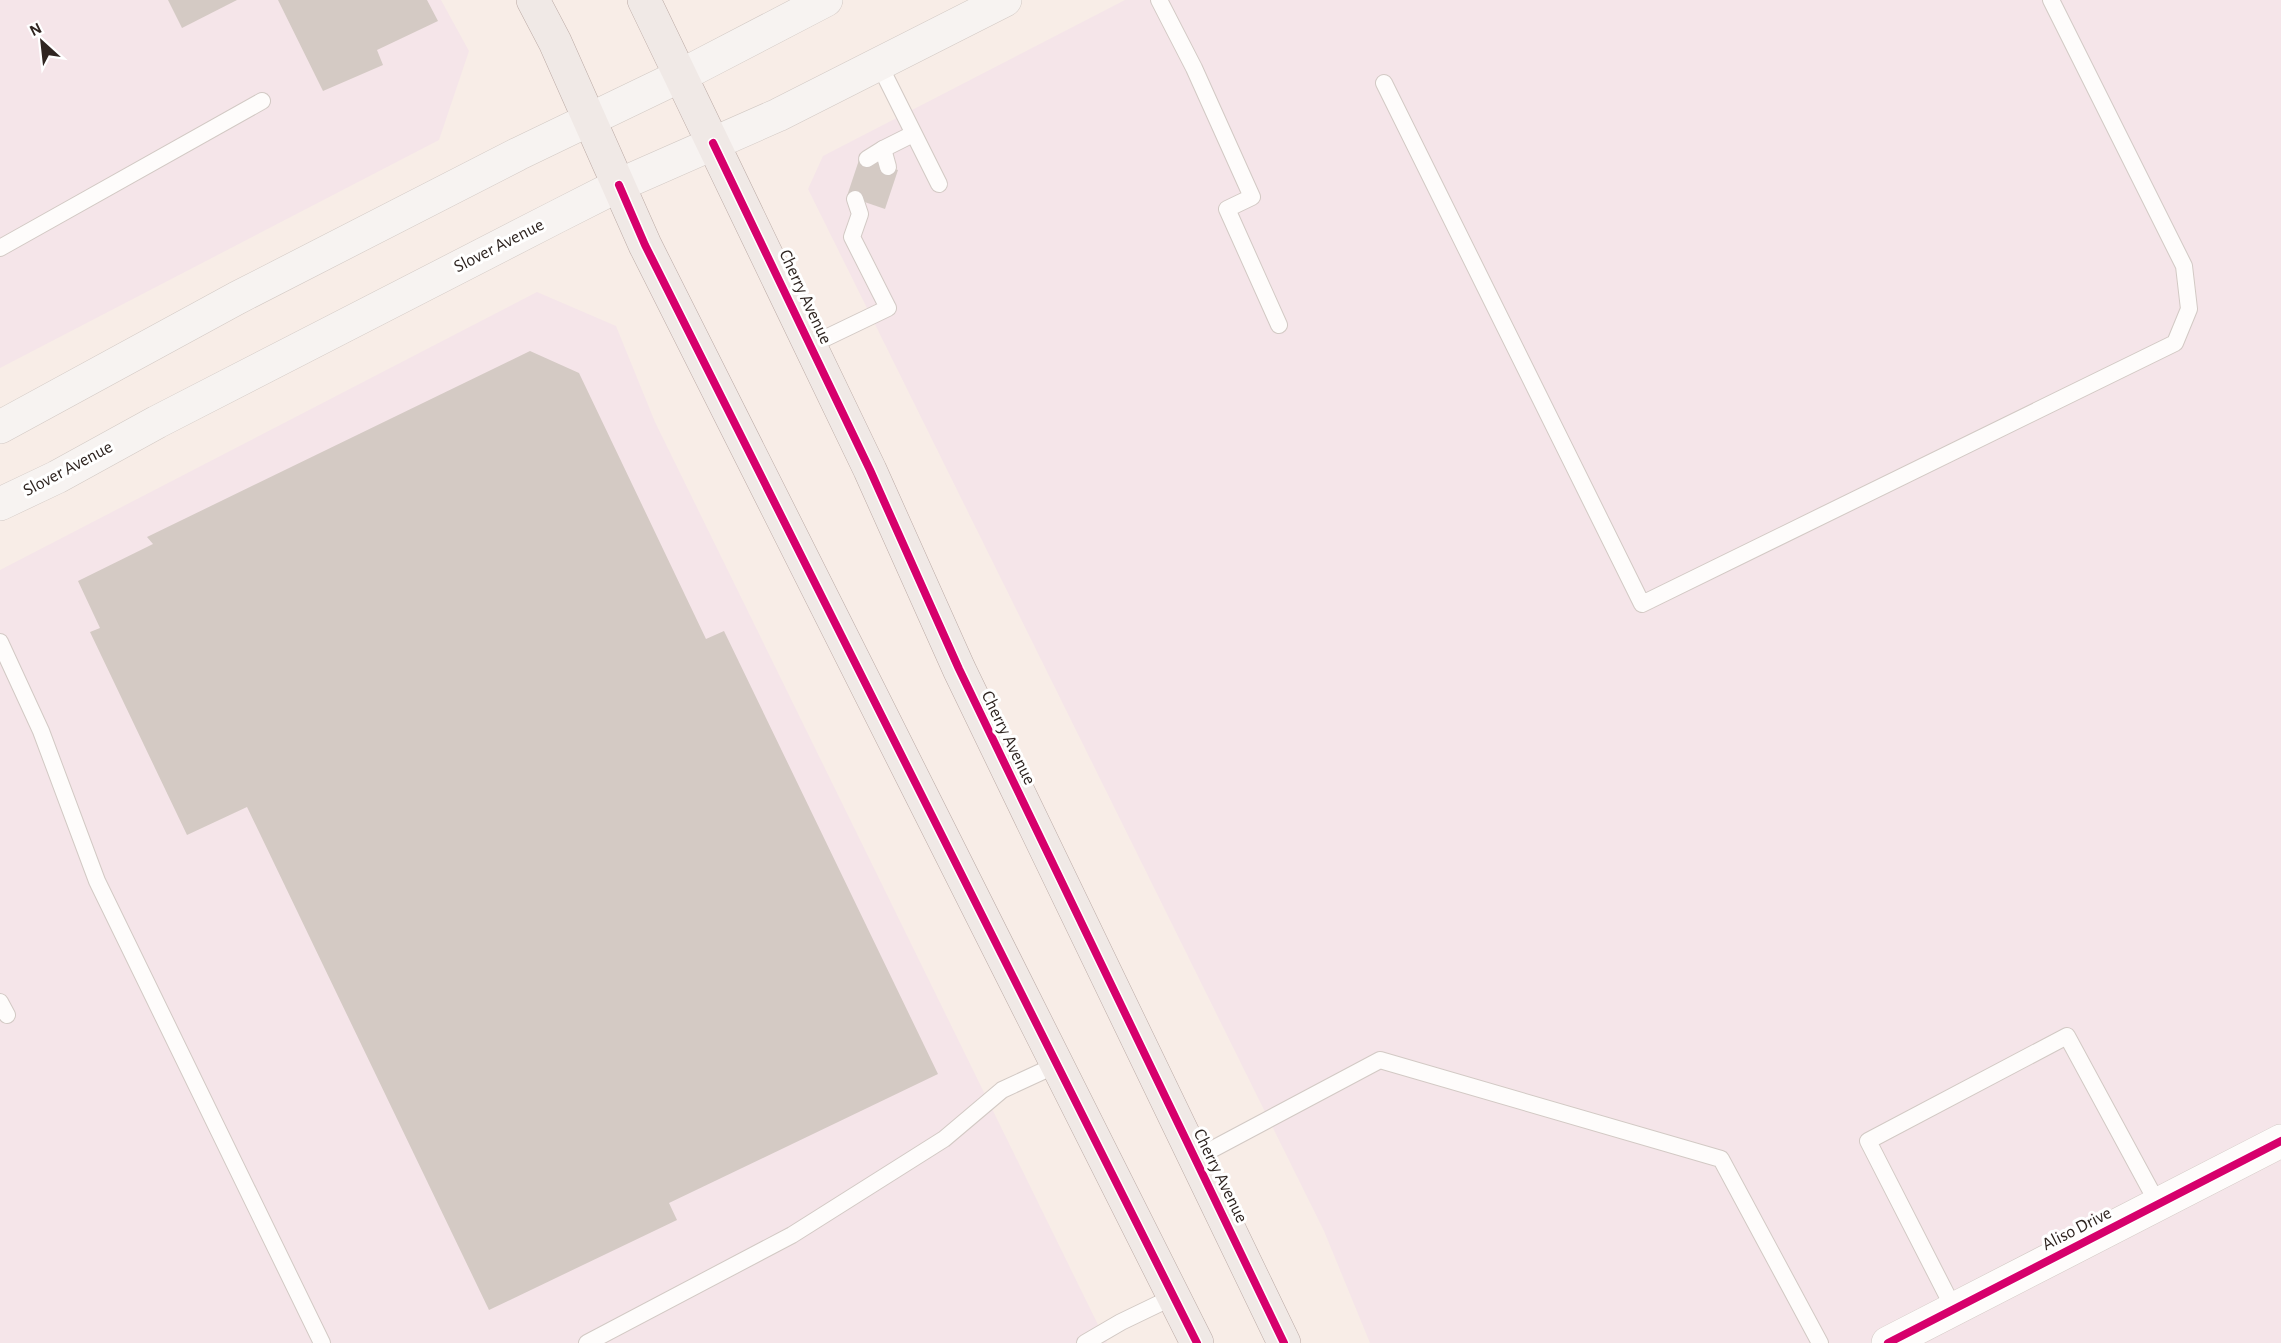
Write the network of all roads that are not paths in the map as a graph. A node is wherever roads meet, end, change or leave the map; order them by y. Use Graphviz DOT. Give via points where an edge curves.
graph roads {
  1 [pos="533,0"];
  2 [pos="644,0"];
  3 [pos="826,0"];
  4 [pos="1005,0"];
  5 [pos="1159,0"];
  6 [pos="2051,0"];
  7 [pos="879,64"];
  8 [pos="680,76"];
  9 [pos="1384,82"];
  10 [pos="262,101"];
  11 [pos="590,120"];
  12 [pos="913,134"];
  13 [pos="713,144"];
  14 [pos="883,149"];
  15 [pos="867,159"];
  16 [pos="888,167"];
  17 [pos="939,184"];
  18 [pos="619,185"];
  19 [pos="875,206"];
  20 [pos="0,248"];
  21 [pos="1279,325"];
  22 [pos="811,345"];
  23 [pos="0,427"];
  24 [pos="0,504"];
  25 [pos="0,642"];
  26 [pos="1056,1065"];
  27 [pos="2281,1141"];
  28 [pos="1194,1158"];
  29 [pos="2158,1204"];
  30 [pos="1174,1296"];
  31 [pos="1954,1309"];
  32 [pos="322,1343"];
  33 [pos="587,1343"];
  34 [pos="1085,1343"];
  35 [pos="1197,1343"];
  36 [pos="1284,1343"];
  37 [pos="1820,1343"];
  38 [pos="1888,1343"];
  1 -- 11 [label="main road"];
  2 -- 8 [label="main road, Cherry Avenue"];
  3 -- 8 [label="main road"];
  4 -- 7 [label="main road, Slover Avenue"];
  5 -- 21 [label="lane" via="1252,197 1227,209"];
  6 -- 9 [label="lane" via="2184,266 2189,309 2175,344 1642,604"];
  7 -- 12 [label="lane"];
  7 -- 13 [label="main road, Slover Avenue"];
  8 -- 11 [label="main road"];
  8 -- 13 [label="main road, Cherry Avenue"];
  10 -- 20 [label="lane"];
  11 -- 18 [label="main road"];
  11 -- 23 [label="main road" via="237,298"];
  12 -- 14 [label="lane"];
  12 -- 17 [label="lane"];
  13 -- 18 [label="main road, Slover Avenue"];
  13 -- 22 [label="main road, Cherry Avenue"];
  14 -- 15 [label="lane"];
  14 -- 16 [label="lane"];
  18 -- 24 [label="main road, Slover Avenue"];
  18 -- 26 [label="main road" via="645,245"];
  19 -- 22 [label="lane" via="858,207 852,237 888,308"];
  22 -- 28 [label="main road, Cherry Avenue" via="958,669"];
  25 -- 32 [label="lane" via="41,731 97,881"];
  26 -- 30 [label="main road"];
  26 -- 33 [label="lane" via="1002,1090 944,1139 792,1235"];
  27 -- 29 [label="street, Aliso Drive"];
  28 -- 36 [label="main road, Cherry Avenue"];
  28 -- 37 [label="lane" via="1380,1060 1721,1159"];
  29 -- 31 [label="street, Aliso Drive"];
  29 -- 31 [label="lane" via="2067,1036 1868,1141"];
  30 -- 34 [label="lane"];
  30 -- 35 [label="main road"];
  31 -- 38 [label="street, Aliso Drive"];
}
